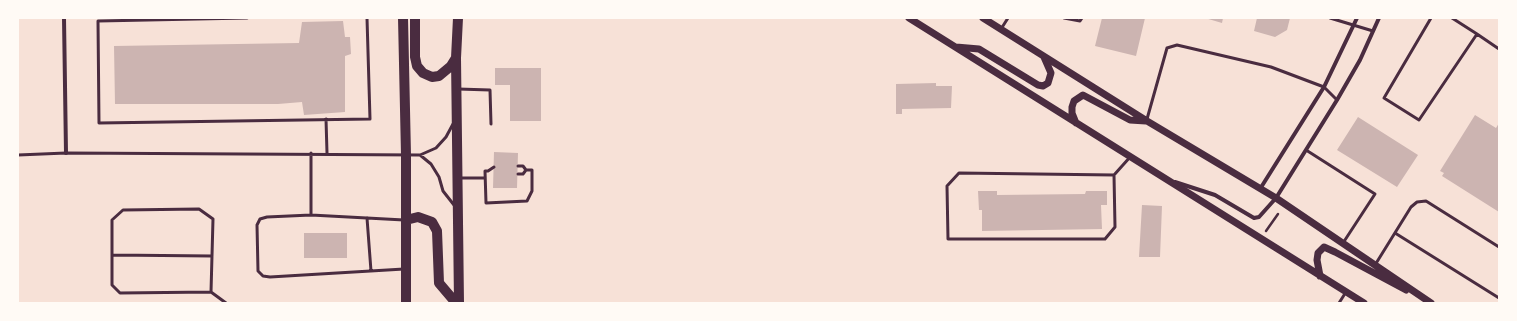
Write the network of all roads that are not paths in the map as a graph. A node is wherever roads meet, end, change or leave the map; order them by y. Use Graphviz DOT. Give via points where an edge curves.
graph roads {
  1 [pos="64,18"];
  2 [pos="231,18"];
  3 [pos="247,18"];
  4 [pos="367,18"];
  5 [pos="403,18"];
  6 [pos="415,18"];
  7 [pos="458,18"];
  8 [pos="909,18"];
  9 [pos="983,18"];
  10 [pos="1008,18"];
  11 [pos="1064,18"];
  12 [pos="1082,18"];
  13 [pos="1330,18"];
  14 [pos="1357,18"];
  15 [pos="1379,18"];
  16 [pos="1431,18"];
  17 [pos="1452,18"];
  18 [pos="1354,25"];
  19 [pos="1001,29"];
  20 [pos="1373,31"];
  21 [pos="1477,34"];
  22 [pos="954,46"];
  23 [pos="1499,49"];
  24 [pos="1044,56"];
  25 [pos="456,58"];
  26 [pos="1324,87"];
  27 [pos="456,89"];
  28 [pos="1338,100"];
  29 [pos="457,117"];
  30 [pos="326,119"];
  31 [pos="1147,121"];
  32 [pos="1076,123"];
  33 [pos="491,124"];
  34 [pos="1306,150"];
  35 [pos="66,153"];
  36 [pos="311,153"];
  37 [pos="327,153"];
  38 [pos="406,155"];
  39 [pos="420,155"];
  40 [pos="18,156"];
  41 [pos="1131,156"];
  42 [pos="518,166"];
  43 [pos="494,167"];
  44 [pos="526,170"];
  45 [pos="488,171"];
  46 [pos="494,174"];
  47 [pos="518,174"];
  48 [pos="1114,175"];
  49 [pos="457,178"];
  50 [pos="485,178"];
  51 [pos="1168,180"];
  52 [pos="1260,189"];
  53 [pos="1276,198"];
  54 [pos="458,210"];
  55 [pos="311,215"];
  56 [pos="367,218"];
  57 [pos="406,220"];
  58 [pos="1395,233"];
  59 [pos="1343,243"];
  60 [pos="1499,247"];
  61 [pos="112,255"];
  62 [pos="212,256"];
  63 [pos="1375,265"];
  64 [pos="406,269"];
  65 [pos="370,271"];
  66 [pos="1320,276"];
  67 [pos="211,292"];
  68 [pos="1346,292"];
  69 [pos="1499,298"];
  70 [pos="1427,301"];
  71 [pos="226,303"];
  72 [pos="406,303"];
  73 [pos="456,303"];
  74 [pos="459,303"];
  75 [pos="1339,303"];
  76 [pos="1364,303"];
  1 -- 35 [label="street"];
  2 -- 3 [label="lane"];
  2 -- 30 [label="lane" via="98,22 99,124"];
  4 -- 30 [label="lane" via="370,119"];
  5 -- 38 [label="main road"];
  6 -- 25 [label="main road" via="415,57 417,66 423,73 432,77 439,76"];
  7 -- 25 [label="main road"];
  8 -- 22 [label="street"];
  9 -- 19 [label="street"];
  10 -- 19 [label="lane"];
  11 -- 12 [label="lane" via="1080,21"];
  13 -- 18 [label="lane"];
  14 -- 18 [label="street"];
  15 -- 20 [label="street"];
  16 -- 21 [label="lane" via="1384,98 1419,120"];
  17 -- 21 [label="lane"];
  18 -- 20 [label="lane"];
  18 -- 26 [label="street"];
  19 -- 24 [label="street"];
  20 -- 28 [label="street"];
  21 -- 23 [label="lane"];
  22 -- 24 [label="street" via="979,49 1043,86 1048,83 1051,73"];
  22 -- 32 [label="street"];
  24 -- 31 [label="street"];
  25 -- 27 [label="main road"];
  26 -- 28 [label="lane"];
  26 -- 31 [label="lane" via="1271,67 1177,45 1167,48"];
  26 -- 52 [label="street"];
  27 -- 29 [label="main road"];
  27 -- 33 [label="lane" via="490,90"];
  28 -- 34 [label="street"];
  29 -- 39 [label="lane" via="446,137 436,148"];
  29 -- 49 [label="main road"];
  30 -- 37 [label="lane"];
  31 -- 32 [label="street" via="1130,120 1083,95 1074,101 1072,107"];
  31 -- 52 [label="street"];
  32 -- 41 [label="street"];
  34 -- 53 [label="street"];
  34 -- 59 [label="lane" via="1375,194"];
  35 -- 36 [label="lane"];
  35 -- 40 [label="lane"];
  36 -- 37 [label="lane"];
  36 -- 55 [label="lane"];
  37 -- 38 [label="lane"];
  38 -- 39 [label="lane"];
  38 -- 57 [label="main road"];
  39 -- 54 [label="lane" via="431,164 439,177 443,191"];
  41 -- 48 [label="lane"];
  41 -- 51 [label="street"];
  42 -- 44 [label="lane" via="523,166"];
  43 -- 45 [label="lane"];
  44 -- 47 [label="lane" via="523,174"];
  44 -- 50 [label="lane" via="532,170 532,191 523,203 486,203"];
  45 -- 46 [label="lane"];
  45 -- 50 [label="lane" via="485,171"];
  48 -- 48 [label="lane" via="1115,227 1105,239 948,239 947,186 959,172"];
  49 -- 50 [label="lane"];
  49 -- 54 [label="main road"];
  51 -- 53 [label="street" via="1215,195 1254,218 1265,212"];
  51 -- 66 [label="street"];
  52 -- 53 [label="street"];
  53 -- 59 [label="street"];
  54 -- 74 [label="main road"];
  55 -- 56 [label="lane"];
  55 -- 65 [label="lane" via="260,219 257,225 258,271 263,276"];
  56 -- 57 [label="lane"];
  56 -- 65 [label="lane"];
  57 -- 64 [label="main road"];
  57 -- 73 [label="main road" via="418,217 432,222 437,231 439,283"];
  58 -- 60 [label="lane" via="1411,207 1417,202 1426,201"];
  58 -- 63 [label="lane"];
  58 -- 69 [label="lane"];
  59 -- 63 [label="street"];
  61 -- 62 [label="lane"];
  61 -- 62 [label="lane" via="112,220 123,210 199,209 212,219"];
  61 -- 67 [label="lane" via="112,285 120,293"];
  62 -- 67 [label="lane"];
  63 -- 70 [label="street"];
  64 -- 65 [label="lane"];
  64 -- 72 [label="main road"];
  66 -- 68 [label="street"];
  66 -- 70 [label="street" via="1318,253 1324,248"];
  67 -- 71 [label="lane"];
  68 -- 75 [label="lane"];
  68 -- 76 [label="street"];
}
